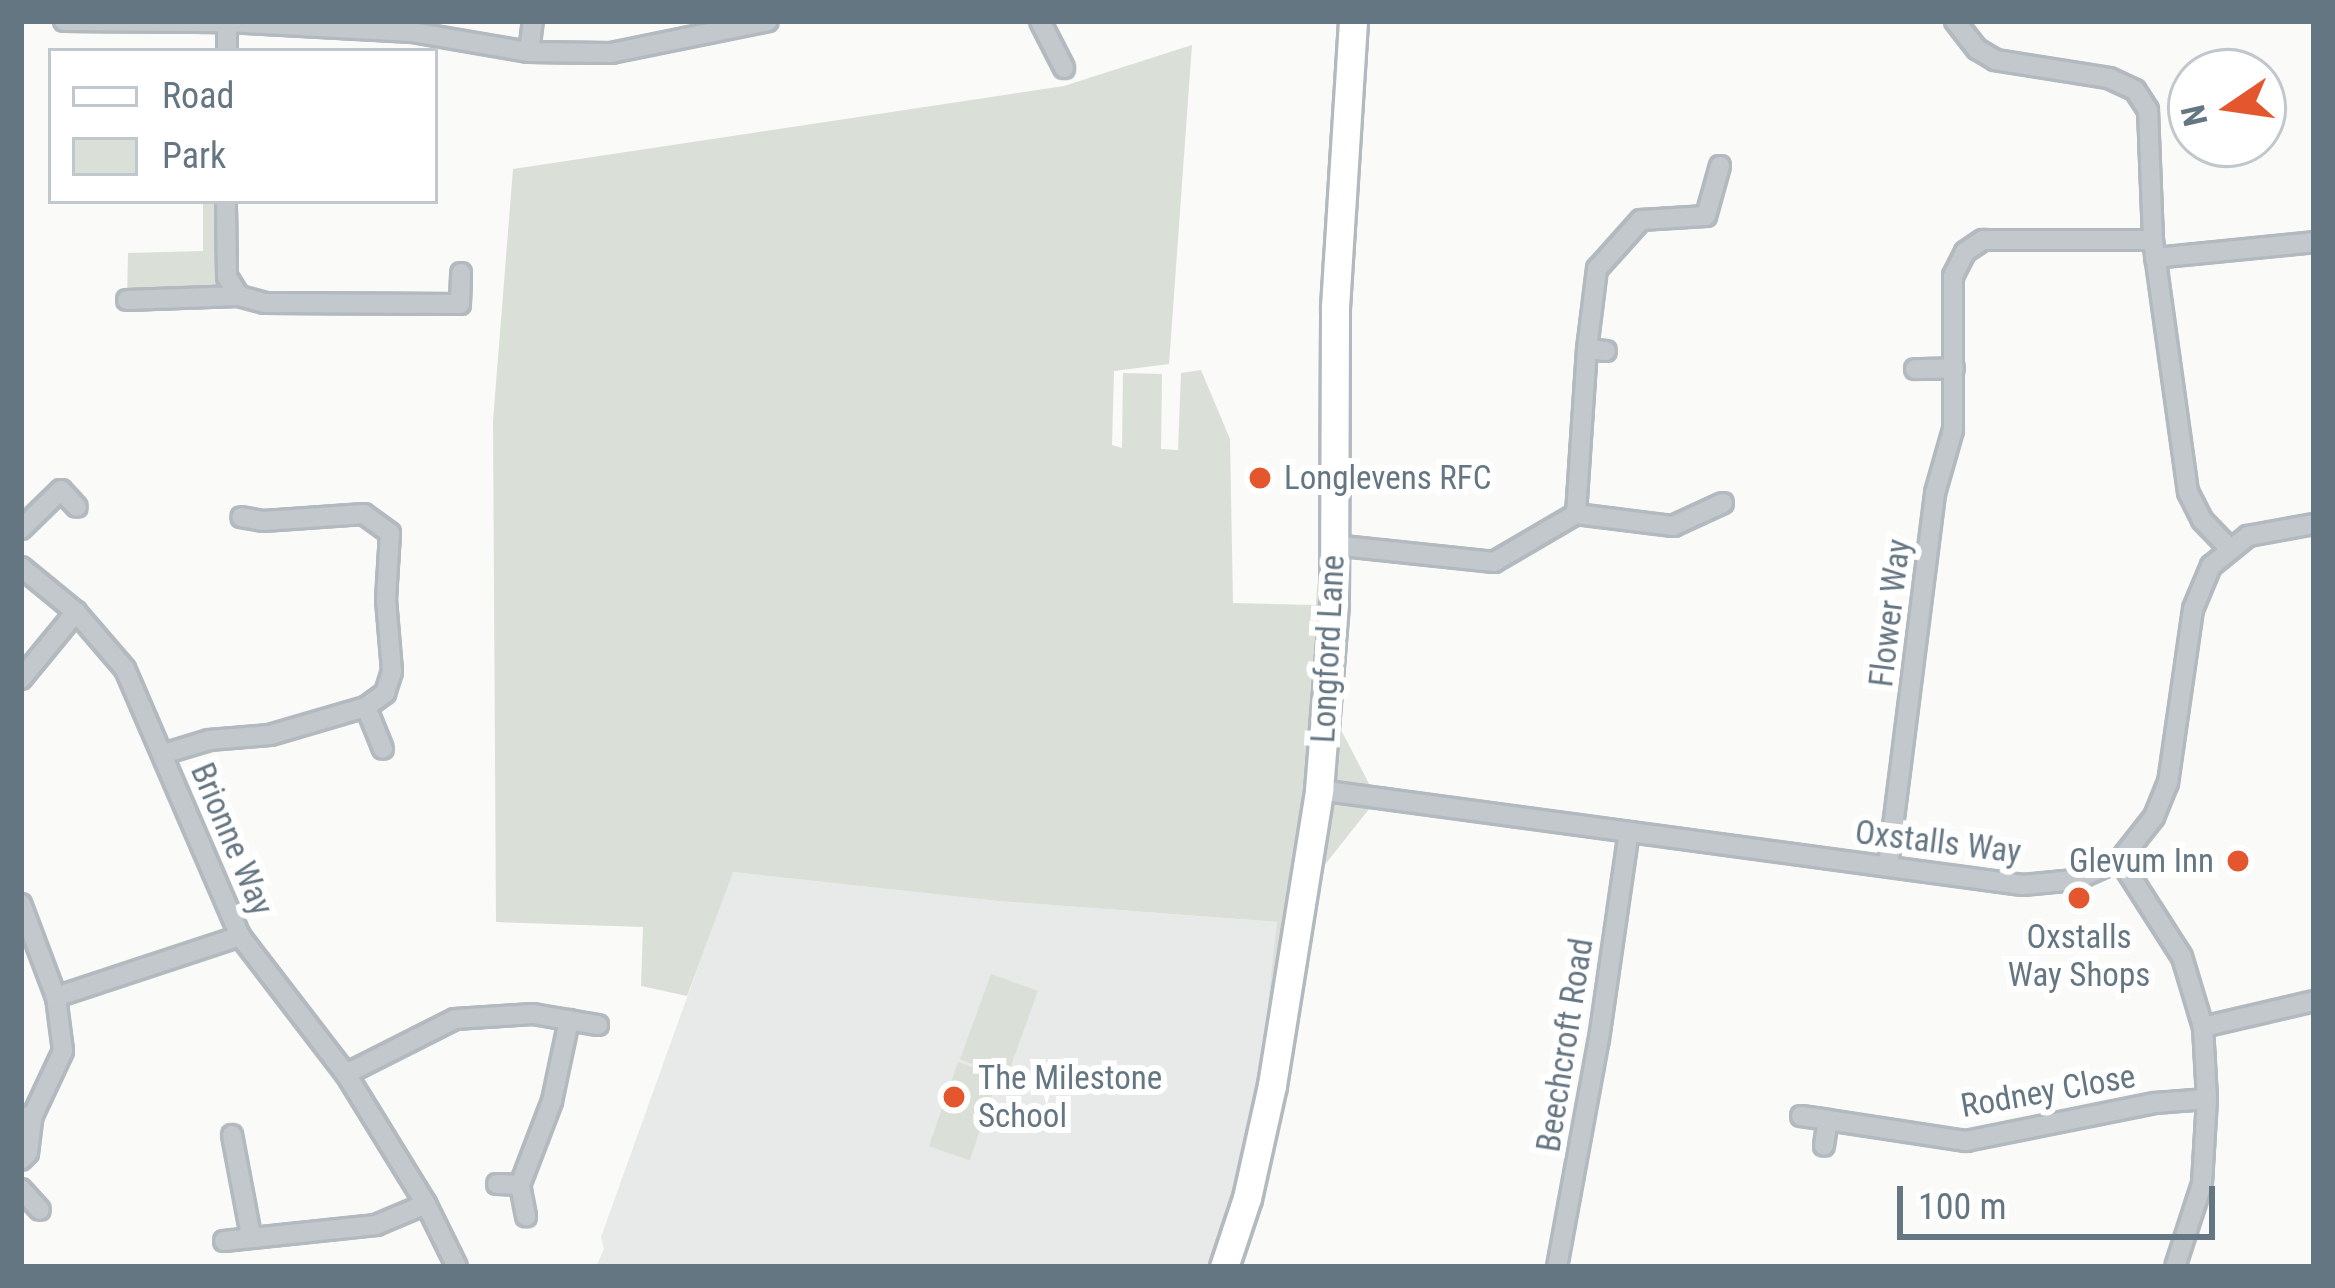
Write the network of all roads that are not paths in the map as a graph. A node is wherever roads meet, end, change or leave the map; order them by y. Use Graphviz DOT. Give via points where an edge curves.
graph roads {
  1 [pos="64,21"];
  2 [pos="532,21"];
  3 [pos="768,21"];
  4 [pos="1040,21"];
  5 [pos="1353,21"];
  6 [pos="1955,21"];
  7 [pos="227,22"];
  8 [pos="312,24"];
  9 [pos="529,52"];
  10 [pos="1064,68"];
  11 [pos="1720,166"];
  12 [pos="226,204"];
  13 [pos="1706,216"];
  14 [pos="1710,238"];
  15 [pos="2314,242"];
  16 [pos="2154,249"];
  17 [pos="461,273"];
  18 [pos="239,296"];
  19 [pos="127,300"];
  20 [pos="1954,368"];
  21 [pos="1915,369"];
  22 [pos="1723,503"];
  23 [pos="77,507"];
  24 [pos="1576,514"];
  25 [pos="241,517"];
  26 [pos="2314,524"];
  27 [pos="21,530"];
  28 [pos="1333,545"];
  29 [pos="2229,548"];
  30 [pos="21,566"];
  31 [pos="76,612"];
  32 [pos="21,680"];
  33 [pos="366,706"];
  34 [pos="383,749"];
  35 [pos="163,754"];
  36 [pos="1319,790"];
  37 [pos="1629,832"];
  38 [pos="2120,860"];
  39 [pos="1888,866"];
  40 [pos="28,905"];
  41 [pos="240,937"];
  42 [pos="160,963"];
  43 [pos="171,982"];
  44 [pos="56,997"];
  45 [pos="2314,1001"];
  46 [pos="568,1020"];
  47 [pos="598,1025"];
  48 [pos="2203,1027"];
  49 [pos="346,1074"];
  50 [pos="2207,1100"];
  51 [pos="1802,1116"];
  52 [pos="27,1117"];
  53 [pos="1828,1120"];
  54 [pos="232,1136"];
  55 [pos="1824,1146"];
  56 [pos="21,1160"];
  57 [pos="497,1184"];
  58 [pos="520,1185"];
  59 [pos="21,1189"];
  60 [pos="426,1204"];
  61 [pos="40,1210"];
  62 [pos="526,1216"];
  63 [pos="251,1236"];
  64 [pos="224,1241"];
  65 [pos="457,1267"];
  66 [pos="1224,1267"];
  67 [pos="1557,1267"];
  68 [pos="2175,1267"];
  1 -- 7 [label="street"];
  2 -- 9 [label="street"];
  3 -- 9 [label="street" via="610,52"];
  4 -- 10 [label="street"];
  5 -- 28 [label="street, Longford Lane" via="1335,307"];
  6 -- 16 [label="street" via="1995,60 2109,78 2135,90 2148,110"];
  7 -- 8 [label="street"];
  8 -- 9 [label="street"];
  11 -- 13 [label="street"];
  12 -- 18 [label="street" via="227,277"];
  13 -- 14 [label="street"];
  13 -- 24 [label="street" via="1637,213 1597,269 1597,350"];
  15 -- 16 [label="street, Flower Way"];
  16 -- 20 [label="street, Flower Way" via="1984,240 1965,252 1953,276"];
  16 -- 29 [label="street" via="2188,492"];
  17 -- 18 [label="street" via="460,304 265,303"];
  18 -- 19 [label="street"];
  20 -- 21 [label="street"];
  20 -- 39 [label="street, Flower Way" via="1953,430 1935,493"];
  22 -- 24 [label="street" via="1673,526"];
  23 -- 27 [label="street" via="61,490"];
  24 -- 28 [label="street" via="1494,562"];
  25 -- 33 [label="street" via="261,531 364,514 390,533 392,671 385,692"];
  26 -- 29 [label="street" via="2270,528"];
  28 -- 36 [label="street, Longford Lane"];
  29 -- 38 [label="street" via="2211,566 2193,609 2168,783 2154,817"];
  30 -- 31 [label="street, Brionne Way"];
  31 -- 32 [label="street"];
  31 -- 35 [label="street, Brionne Way" via="125,669"];
  33 -- 34 [label="street"];
  33 -- 35 [label="street" via="271,735"];
  35 -- 41 [label="street, Brionne Way"];
  36 -- 37 [label="street, Oxstalls Way"];
  36 -- 66 [label="street, Longford Lane" via="1272,1085"];
  37 -- 39 [label="street, Oxstalls Way"];
  37 -- 67 [label="street, Beechcroft Road"];
  38 -- 39 [label="street, Oxstalls Way" via="2075,880 2024,885"];
  38 -- 48 [label="street" via="2182,957"];
  40 -- 44 [label="street"];
  41 -- 42 [label="street"];
  41 -- 49 [label="street, Brionne Way"];
  42 -- 43 [label="street"];
  42 -- 44 [label="street"];
  44 -- 52 [label="street" via="63,1051"];
  45 -- 48 [label="street"];
  46 -- 47 [label="street"];
  46 -- 49 [label="street" via="455,1019"];
  46 -- 58 [label="street" via="551,1101"];
  48 -- 50 [label="street"];
  49 -- 60 [label="street, Brionne Way"];
  50 -- 53 [label="street, Rodney Close" via="1966,1141"];
  50 -- 68 [label="street" via="2202,1184"];
  51 -- 53 [label="street, Rodney Close"];
  52 -- 56 [label="street"];
  53 -- 55 [label="street"];
  54 -- 63 [label="street" via="245,1158"];
  57 -- 58 [label="street"];
  58 -- 62 [label="street"];
  59 -- 61 [label="street"];
  60 -- 63 [label="street" via="376,1225"];
  60 -- 65 [label="street, Brionne Way"];
  63 -- 64 [label="street"];
}
